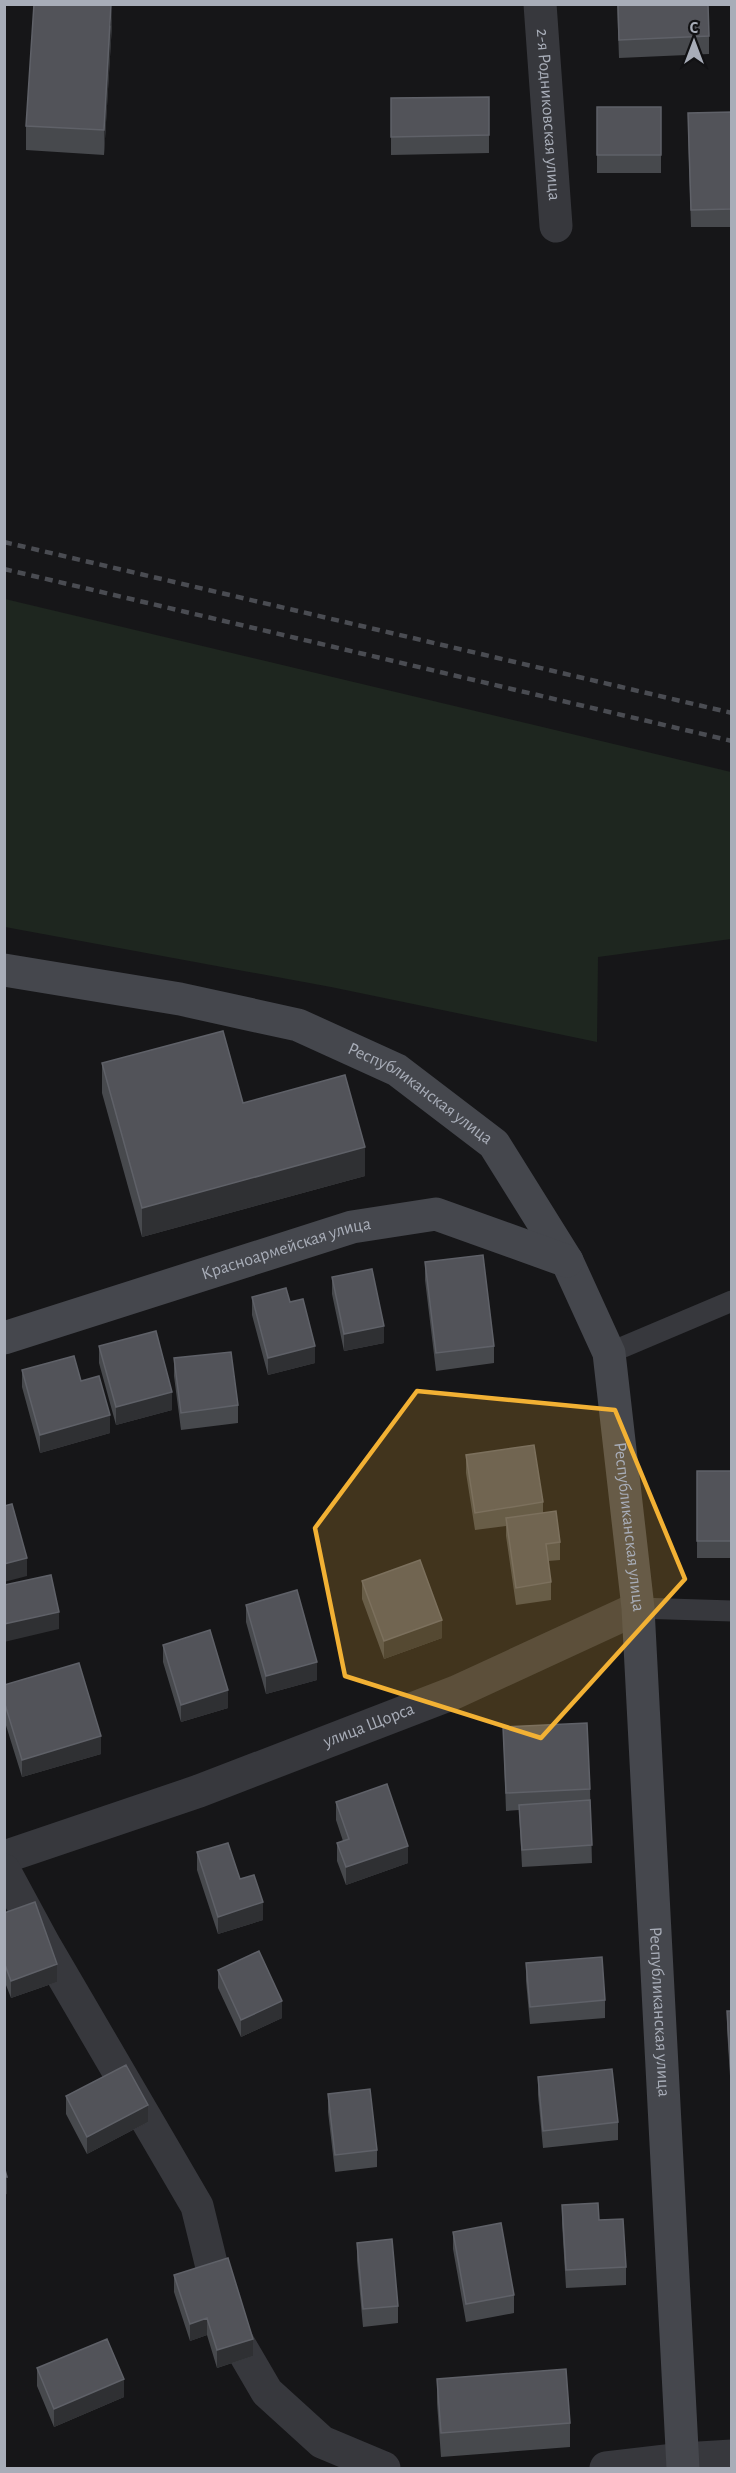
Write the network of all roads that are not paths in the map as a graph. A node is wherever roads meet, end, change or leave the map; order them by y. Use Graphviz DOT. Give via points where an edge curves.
graph roads {
  1 [pos="540,4"];
  2 [pos="555,226"];
  3 [pos="4,970"];
  4 [pos="567,1261"];
  5 [pos="732,1302"];
  6 [pos="4,1338"];
  7 [pos="609,1353"];
  8 [pos="638,1608"];
  9 [pos="732,1611"];
  10 [pos="4,1857"];
  11 [pos="4,1870"];
  12 [pos="732,2456"];
  13 [pos="683,2464"];
  14 [pos="384,2469"];
  15 [pos="606,2469"];
  1 -- 2 [label="street, 2-я Родниковская улица"];
  3 -- 4 [label="street, Республиканская улица" via="180,999 298,1025 397,1070 494,1144"];
  4 -- 6 [label="street, Красноармейская улица" via="436,1214 352,1227"];
  4 -- 7 [label="street, Республиканская улица"];
  5 -- 7 [label="lane"];
  7 -- 8 [label="street, Республиканская улица"];
  8 -- 9 [label="lane, улица Щорса"];
  8 -- 10 [label="street, улица Щорса" via="456,1692 200,1791"];
  8 -- 13 [label="street, Республиканская улица"];
  11 -- 14 [label="street" via="197,2206 225,2320 267,2392 322,2442"];
  12 -- 13 [label="street"];
  13 -- 15 [label="street"];
}
